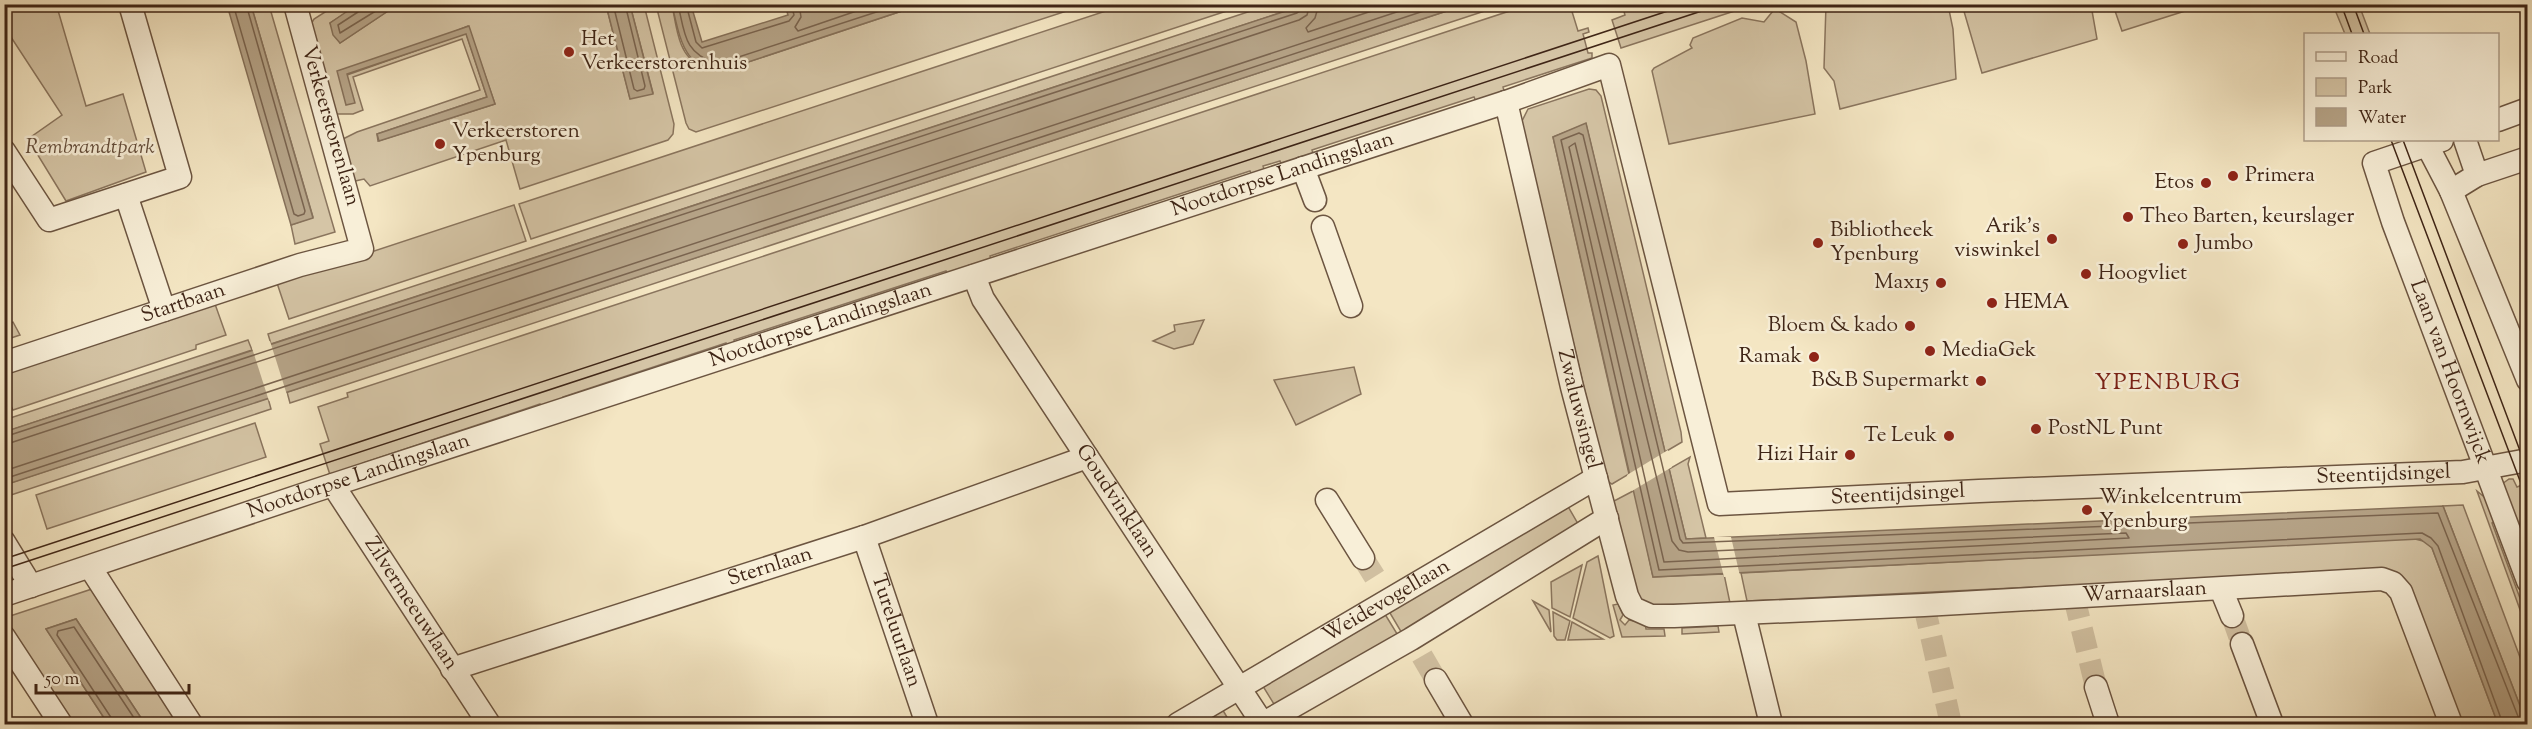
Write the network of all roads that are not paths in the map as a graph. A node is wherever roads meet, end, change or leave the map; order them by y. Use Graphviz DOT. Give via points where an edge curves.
graph roads {
  1 [pos="130,4"];
  2 [pos="299,6"];
  3 [pos="1609,65"];
  4 [pos="1506,102"];
  5 [pos="2528,110"];
  6 [pos="2499,120"];
  7 [pos="2465,141"];
  8 [pos="2434,142"];
  9 [pos="4,151"];
  10 [pos="2528,158"];
  11 [pos="1303,168"];
  12 [pos="2477,175"];
  13 [pos="2451,191"];
  14 [pos="126,195"];
  15 [pos="1314,200"];
  16 [pos="1323,227"];
  17 [pos="362,249"];
  18 [pos="974,276"];
  19 [pos="1351,306"];
  20 [pos="164,310"];
  21 [pos="4,363"];
  22 [pos="2526,375"];
  23 [pos="1087,457"];
  24 [pos="2528,460"];
  25 [pos="2486,468"];
  26 [pos="1596,478"];
  27 [pos="333,485"];
  28 [pos="1327,500"];
  29 [pos="1607,518"];
  30 [pos="864,537"];
  31 [pos="4,542"];
  32 [pos="1363,558"];
  33 [pos="90,567"];
  34 [pos="2528,581"];
  35 [pos="31,586"];
  36 [pos="2221,589"];
  37 [pos="4,595"];
  38 [pos="1744,614"];
  39 [pos="2232,616"];
  40 [pos="4,638"];
  41 [pos="2242,644"];
  42 [pos="452,669"];
  43 [pos="1436,680"];
  44 [pos="2096,687"];
  45 [pos="1239,688"];
  46 [pos="61,724"];
  47 [pos="191,724"];
  48 [pos="489,724"];
  49 [pos="927,724"];
  50 [pos="1178,724"];
  51 [pos="1263,724"];
  52 [pos="1462,724"];
  53 [pos="1771,724"];
  54 [pos="2108,724"];
  55 [pos="2272,724"];
  56 [pos="2451,724"];
  1 -- 14 [label="street" via="180,177"];
  2 -- 17 [label="street, Verkeerstorenlaan"];
  3 -- 4 [label="street, Nootdorpse Landingslaan"];
  3 -- 25 [label="street, Steentijdsingel" via="1719,504"];
  4 -- 11 [label="street, Nootdorpse Landingslaan"];
  4 -- 26 [label="street, Zwaluwsingel"];
  5 -- 6 [label="street"];
  7 -- 12 [label="street"];
  8 -- 13 [label="street"];
  8 -- 25 [label="street, Laan van Hoornwijck" via="2374,162"];
  9 -- 14 [label="street" via="49,220"];
  10 -- 12 [label="street"];
  11 -- 15 [label="street"];
  11 -- 18 [label="street, Nootdorpse Landingslaan"];
  12 -- 13 [label="street"];
  13 -- 22 [label="street"];
  14 -- 20 [label="street"];
  16 -- 19 [label="street"];
  17 -- 20 [label="street, Startbaan"];
  18 -- 23 [label="street, Goudvinklaan" via="983,299"];
  18 -- 27 [label="street, Nootdorpse Landingslaan"];
  20 -- 21 [label="street, Startbaan"];
  23 -- 30 [label="street, Sternlaan"];
  23 -- 45 [label="street, Goudvinklaan"];
  24 -- 25 [label="street, Steentijdsingel"];
  25 -- 34 [label="street, Laan van Hoornwijck"];
  26 -- 29 [label="street, Zwaluwsingel"];
  26 -- 45 [label="street, Weidevogellaan" via="1382,592"];
  27 -- 33 [label="street, Nootdorpse Landingslaan"];
  27 -- 42 [label="street, Zilvermeeuwlaan"];
  28 -- 32 [label="street"];
  29 -- 38 [label="street, Zwaluwsingel" via="1633,608 1651,616"];
  29 -- 51 [label="street, Weidevogellaan" via="1416,647"];
  30 -- 42 [label="street, Sternlaan"];
  30 -- 49 [label="street, Tureluurlaan"];
  31 -- 35 [label="street"];
  33 -- 35 [label="street, Nootdorpse Landingslaan"];
  33 -- 47 [label="street"];
  35 -- 37 [label="street, Nootdorpse Landingslaan"];
  36 -- 38 [label="street, Warnaarslaan"];
  36 -- 39 [label="street"];
  36 -- 56 [label="street, Warnaarslaan" via="2374,579 2393,583 2401,592"];
  38 -- 53 [label="street"];
  40 -- 46 [label="street"];
  41 -- 55 [label="street"];
  42 -- 48 [label="street, Zilvermeeuwlaan"];
  43 -- 52 [label="street"];
  44 -- 54 [label="street"];
  45 -- 50 [label="street, Weidevogellaan"];
  45 -- 51 [label="street, Goudvinklaan"];
}
